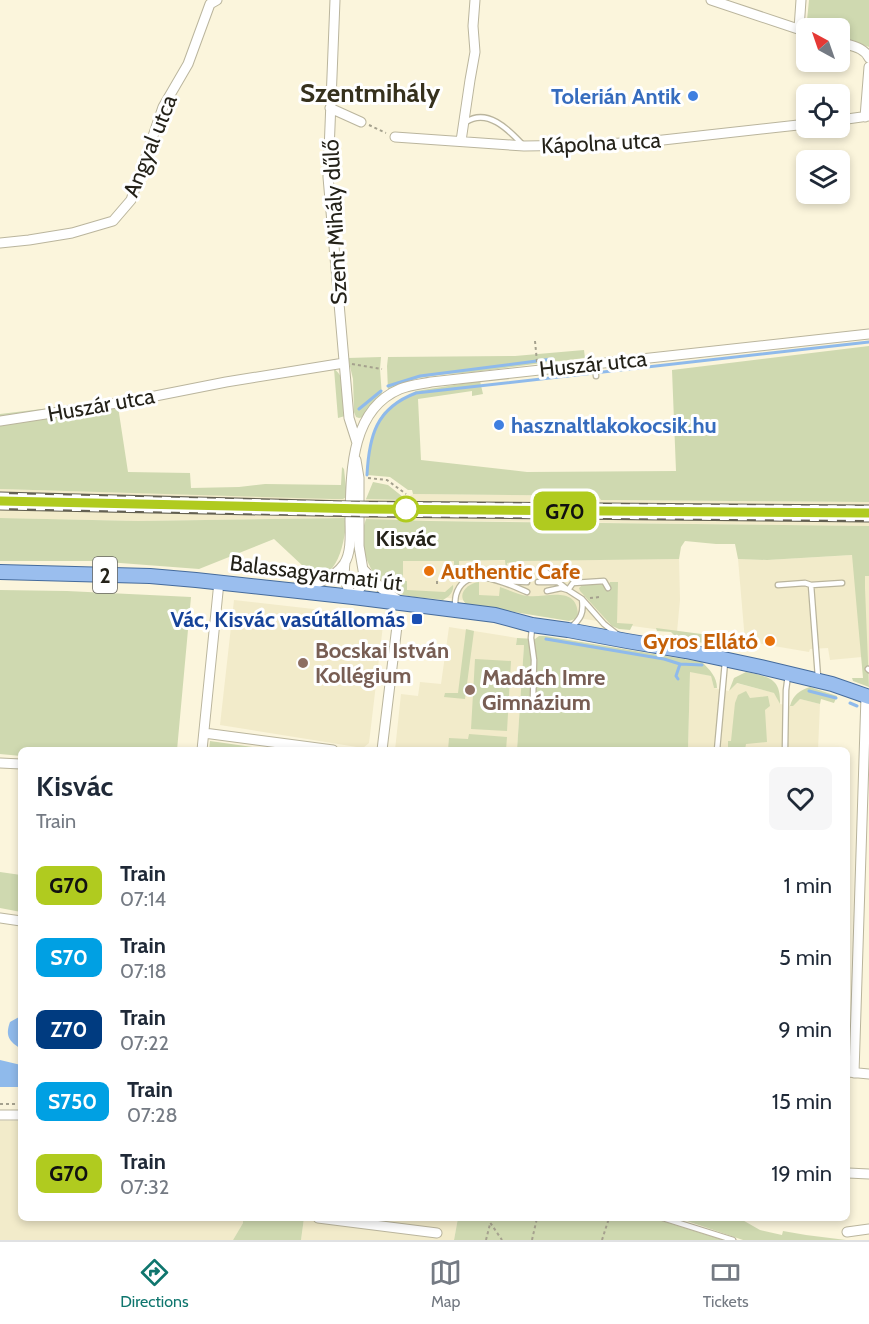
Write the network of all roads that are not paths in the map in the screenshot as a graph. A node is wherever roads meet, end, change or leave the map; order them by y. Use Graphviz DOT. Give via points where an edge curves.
graph roads {
  1 [pos="217,0"];
  2 [pos="335,0"];
  3 [pos="475,0"];
  4 [pos="711,0"];
  5 [pos="801,0"];
  6 [pos="802,18"];
  7 [pos="796,29"];
  8 [pos="850,45"];
  9 [pos="869,58"];
  10 [pos="869,67"];
  11 [pos="330,108"];
  12 [pos="867,116"];
  13 [pos="850,119"];
  14 [pos="361,122"];
  15 [pos="464,123"];
  16 [pos="796,125"];
  17 [pos="395,137"];
  18 [pos="461,141"];
  19 [pos="524,146"];
  20 [pos="0,243"];
  21 [pos="869,334"];
  22 [pos="344,363"];
  23 [pos="0,421"];
  24 [pos="357,443"];
  25 [pos="356,454"];
  26 [pos="345,563"];
  27 [pos="364,569"];
  28 [pos="519,571"];
  29 [pos="538,571"];
  30 [pos="0,572"];
  31 [pos="497,580"];
  32 [pos="219,582"];
  33 [pos="527,582"];
  34 [pos="538,582"];
  35 [pos="558,582"];
  36 [pos="842,583"];
  37 [pos="778,585"];
  38 [pos="811,585"];
  39 [pos="608,588"];
  40 [pos="568,590"];
  41 [pos="296,591"];
  42 [pos="547,591"];
  43 [pos="527,592"];
  44 [pos="353,597"];
  45 [pos="582,600"];
  46 [pos="408,604"];
  47 [pos="454,610"];
  48 [pos="532,625"];
  49 [pos="397,626"];
  50 [pos="568,630"];
  51 [pos="627,641"];
  52 [pos="725,659"];
  53 [pos="788,672"];
  54 [pos="818,680"];
  55 [pos="868,696"];
  56 [pos="532,699"];
  57 [pos="204,733"];
  58 [pos="202,747"];
  59 [pos="310,747"];
  60 [pos="382,747"];
  61 [pos="717,747"];
  62 [pos="785,747"];
  63 [pos="0,763"];
  64 [pos="18,764"];
  65 [pos="865,840"];
  66 [pos="0,918"];
  67 [pos="18,921"];
  68 [pos="850,1073"];
  69 [pos="869,1074"];
  70 [pos="0,1114"];
  71 [pos="18,1115"];
  72 [pos="850,1173"];
  73 [pos="869,1174"];
  74 [pos="342,1221"];
  75 [pos="681,1221"];
  76 [pos="869,1229"];
  77 [pos="847,1232"];
  78 [pos="437,1233"];
  79 [pos="733,1240"];
  1 -- 20 [label="street, Angyal utca" via="210,4 188,64 163,107 131,200 113,220 72,233"];
  2 -- 11 [label="street, Szent Mihály dűlő"];
  3 -- 15 [label="street" via="475,52"];
  4 -- 7 [label="street"];
  5 -- 6 [label="street"];
  8 -- 9 [label="street" via="862,49"];
  10 -- 12 [label="street"];
  11 -- 14 [label="street"];
  11 -- 22 [label="street, Szent Mihály dűlő" via="328,177"];
  12 -- 13 [label="street"];
  15 -- 18 [label="street"];
  15 -- 19 [label="lane" via="488,117 509,130"];
  16 -- 19 [label="street, Kápolna utca" via="654,141"];
  17 -- 18 [label="street, Kápolna utca"];
  18 -- 19 [label="street, Kápolna utca"];
  21 -- 24 [label="street, Huszár utca" via="595,370 411,385 388,396 373,410"];
  22 -- 23 [label="street, Huszár utca"];
  22 -- 24 [label="street, Szent Mihály dűlő" via="349,418"];
  24 -- 25 [label="street, Huszár utca"];
  25 -- 26 [label="street, Huszár utca"];
  25 -- 27 [label="street, Huszár utca"];
  26 -- 41 [label="street" via="328,579"];
  26 -- 44 [label="street, Huszár utca" via="345,580"];
  27 -- 44 [label="street, Huszár utca" via="363,581"];
  27 -- 46 [label="street" via="382,590"];
  28 -- 31 [label="lane"];
  29 -- 35 [label="lane" via="545,571"];
  30 -- 32 [label="main road, Balassagyarmati út / 2"];
  31 -- 33 [label="lane"];
  31 -- 43 [label="lane"];
  31 -- 47 [label="lane" via="479,577 462,584 456,593"];
  32 -- 41 [label="main road, Balassagyarmati út / 2"];
  32 -- 57 [label="street"];
  34 -- 35 [label="lane"];
  35 -- 40 [label="lane"];
  36 -- 38 [label="lane"];
  37 -- 38 [label="lane"];
  38 -- 54 [label="lane"];
  39 -- 40 [label="lane" via="604,581 573,583"];
  40 -- 42 [label="lane"];
  40 -- 45 [label="lane"];
  41 -- 44 [label="main road, Balassagyarmati út / 2"];
  44 -- 46 [label="main road, Balassagyarmati út / 2"];
  45 -- 50 [label="lane" via="582,616"];
  45 -- 51 [label="lane"];
  46 -- 47 [label="main road, Balassagyarmati út / 2"];
  47 -- 48 [label="main road, Balassagyarmati út / 2"];
  48 -- 50 [label="main road, Balassagyarmati út / 2"];
  48 -- 56 [label="lane"];
  49 -- 60 [label="street"];
  50 -- 51 [label="main road, Balassagyarmati út / 2"];
  51 -- 52 [label="main road, Balassagyarmati út / 2"];
  52 -- 53 [label="main road, Balassagyarmati út / 2"];
  52 -- 61 [label="lane"];
  53 -- 54 [label="main road, Balassagyarmati út / 2"];
  53 -- 62 [label="lane"];
  54 -- 55 [label="main road, Balassagyarmati út / 2"];
  55 -- 65 [label="street"];
  57 -- 58 [label="street"];
  57 -- 59 [label="street"];
  63 -- 64 [label="street"];
  65 -- 68 [label="street"];
  66 -- 67 [label="street"];
  68 -- 69 [label="street"];
  70 -- 71 [label="street"];
  72 -- 73 [label="street"];
  74 -- 78 [label="street"];
  75 -- 79 [label="lane"];
  76 -- 77 [label="street"];
}
